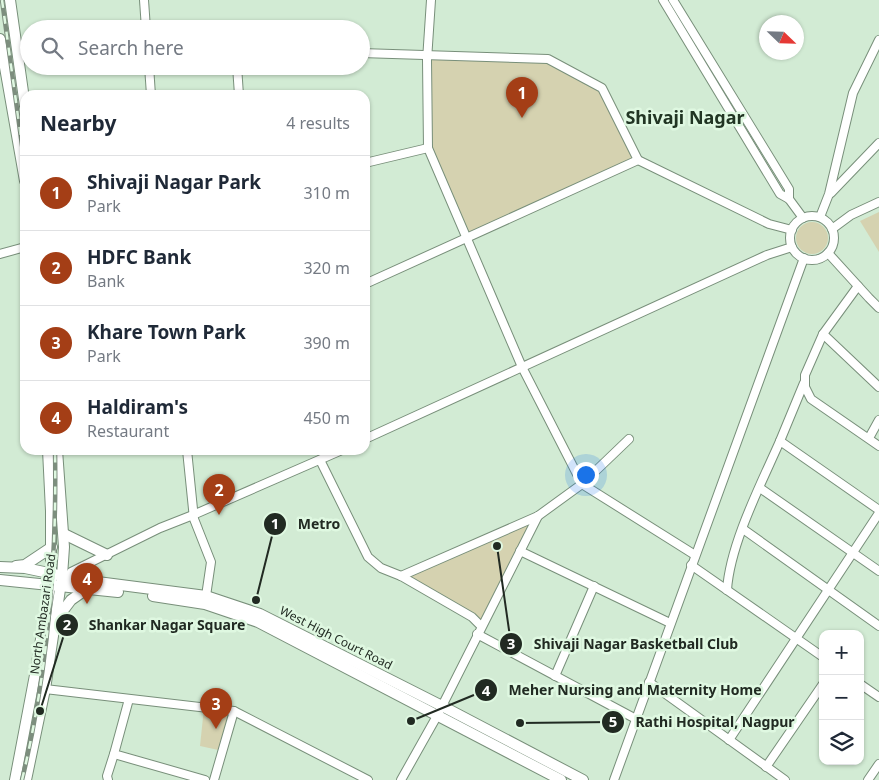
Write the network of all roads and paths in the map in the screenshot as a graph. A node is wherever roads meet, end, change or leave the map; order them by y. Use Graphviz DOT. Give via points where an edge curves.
graph roads {
  1 [pos="10,0"];
  2 [pos="144,0"];
  3 [pos="431,0"];
  4 [pos="663,0"];
  5 [pos="673,0"];
  6 [pos="145,20"];
  7 [pos="0,39"];
  8 [pos="879,40"];
  9 [pos="370,53"];
  10 [pos="427,55"];
  11 [pos="20,71"];
  12 [pos="21,75"];
  13 [pos="150,75"];
  14 [pos="238,75"];
  15 [pos="23,90"];
  16 [pos="151,90"];
  17 [pos="239,90"];
  18 [pos="879,143"];
  19 [pos="428,148"];
  20 [pos="20,153"];
  21 [pos="638,160"];
  22 [pos="370,162"];
  23 [pos="829,194"];
  24 [pos="789,199"];
  25 [pos="879,202"];
  26 [pos="820,217"];
  27 [pos="803,218"];
  28 [pos="832,229"];
  29 [pos="792,230"];
  30 [pos="467,238"];
  31 [pos="792,246"];
  32 [pos="20,248"];
  33 [pos="828,253"];
  34 [pos="0,254"];
  35 [pos="804,258"];
  36 [pos="370,282"];
  37 [pos="858,286"];
  38 [pos="879,308"];
  39 [pos="823,334"];
  40 [pos="522,367"];
  41 [pos="805,381"];
  42 [pos="879,387"];
  43 [pos="879,420"];
  44 [pos="370,437"];
  45 [pos="869,438"];
  46 [pos="629,439"];
  47 [pos="780,441"];
  48 [pos="879,446"];
  49 [pos="48,455"];
  50 [pos="57,455"];
  51 [pos="187,455"];
  52 [pos="331,455"];
  53 [pos="320,460"];
  54 [pos="582,484"];
  55 [pos="760,488"];
  56 [pos="879,512"];
  57 [pos="193,515"];
  58 [pos="538,516"];
  59 [pos="743,529"];
  60 [pos="64,534"];
  61 [pos="52,547"];
  62 [pos="520,551"];
  63 [pos="854,552"];
  64 [pos="695,554"];
  65 [pos="107,555"];
  66 [pos="691,565"];
  67 [pos="2,567"];
  68 [pos="879,571"];
  69 [pos="401,576"];
  70 [pos="50,579"];
  71 [pos="0,580"];
  72 [pos="65,582"];
  73 [pos="594,586"];
  74 [pos="88,588"];
  75 [pos="727,590"];
  76 [pos="829,590"];
  77 [pos="206,596"];
  78 [pos="54,623"];
  79 [pos="670,623"];
  80 [pos="481,626"];
  81 [pos="879,626"];
  82 [pos="477,634"];
  83 [pos="797,639"];
  84 [pos="819,654"];
  85 [pos="555,676"];
  86 [pos="649,682"];
  87 [pos="864,687"];
  88 [pos="45,688"];
  89 [pos="819,690"];
  90 [pos="879,697"];
  91 [pos="129,699"];
  92 [pos="442,706"];
  93 [pos="234,711"];
  94 [pos="437,716"];
  95 [pos="636,719"];
  96 [pos="729,740"];
  97 [pos="114,754"];
  98 [pos="766,767"];
  99 [pos="878,769"];
  100 [pos="15,780"];
  101 [pos="26,780"];
  102 [pos="108,780"];
  103 [pos="205,780"];
  104 [pos="214,780"];
  105 [pos="368,780"];
  106 [pos="401,780"];
  107 [pos="562,780"];
  108 [pos="583,780"];
  109 [pos="614,780"];
  110 [pos="785,780"];
  111 [pos="868,780"];
  1 -- 11 [label="main road"];
  2 -- 6 [label="street"];
  3 -- 10 [label="street"];
  4 -- 24 [label="street" via="780,194"];
  5 -- 24 [label="street" via="789,190"];
  7 -- 20 [label="main road"];
  8 -- 23 [label="street" via="853,94"];
  9 -- 10 [label="street"];
  10 -- 19 [label="street"];
  10 -- 21 [label="street" via="548,59 602,88"];
  12 -- 15 [label="main road"];
  13 -- 16 [label="street"];
  14 -- 17 [label="street"];
  18 -- 23 [label="street"];
  19 -- 22 [label="street"];
  19 -- 30 [label="street"];
  21 -- 29 [label="street" via="769,224"];
  21 -- 30 [label="street"];
  23 -- 26 [label="street"];
  24 -- 27 [label="street"];
  25 -- 28 [label="street" via="851,215"];
  26 -- 27 [label="street"];
  26 -- 28 [label="street"];
  27 -- 29 [label="street"];
  28 -- 33 [label="street" via="834,241"];
  29 -- 31 [label="street"];
  30 -- 36 [label="street"];
  30 -- 40 [label="street"];
  31 -- 35 [label="street"];
  31 -- 40 [label="street"];
  32 -- 34 [label="street"];
  33 -- 35 [label="street" via="817,259"];
  33 -- 37 [label="street"];
  35 -- 64 [label="street"];
  37 -- 38 [label="street"];
  37 -- 39 [label="street"];
  39 -- 41 [label="street"];
  39 -- 42 [label="street"];
  40 -- 44 [label="street"];
  40 -- 54 [label="street"];
  41 -- 45 [label="street" via="811,399"];
  41 -- 47 [label="street"];
  43 -- 45 [label="street"];
  45 -- 48 [label="street"];
  46 -- 54 [label="street"];
  47 -- 55 [label="street"];
  47 -- 56 [label="street"];
  49 -- 61 [label="main road, North Ambazari Road"];
  50 -- 60 [label="main road, North Ambazari Road"];
  51 -- 57 [label="street"];
  52 -- 53 [label="street"];
  53 -- 57 [label="street"];
  53 -- 69 [label="street" via="368,557 381,568"];
  54 -- 58 [label="street"];
  54 -- 64 [label="street"];
  55 -- 59 [label="street"];
  55 -- 63 [label="street"];
  56 -- 63 [label="street"];
  57 -- 65 [label="street"];
  57 -- 77 [label="street" via="211,562"];
  58 -- 62 [label="street"];
  58 -- 69 [label="street"];
  59 -- 75 [label="street" via="728,573"];
  59 -- 76 [label="street"];
  60 -- 65 [label="main road"];
  60 -- 72 [label="main road, North Ambazari Road"];
  61 -- 67 [label="main road" via="25,565"];
  61 -- 70 [label="main road, North Ambazari Road"];
  62 -- 73 [label="street"];
  62 -- 80 [label="street"];
  63 -- 68 [label="street"];
  63 -- 76 [label="street"];
  64 -- 66 [label="street"];
  65 -- 72 [label="street" via="71,572"];
  66 -- 75 [label="street"];
  66 -- 79 [label="street"];
  67 -- 70 [label="main road, West High Court Road" via="25,568"];
  69 -- 80 [label="street" via="472,617"];
  70 -- 71 [label="main road, West High Court Road"];
  70 -- 72 [label="main road, West High Court Road"];
  70 -- 100 [label="main road, North Ambazari Road" via="36,675"];
  72 -- 74 [label="main road, West High Court Road"];
  72 -- 77 [label="main road, West High Court Road"];
  72 -- 78 [label="main road, North Ambazari Road"];
  73 -- 79 [label="street"];
  73 -- 85 [label="street"];
  74 -- 78 [label="main road" via="71,600"];
  74 -- 94 [label="main road, West High Court Road" via="205,604 258,622"];
  75 -- 83 [label="street"];
  76 -- 81 [label="street"];
  76 -- 83 [label="street"];
  77 -- 92 [label="main road, West High Court Road" via="260,614"];
  78 -- 88 [label="main road, North Ambazari Road"];
  79 -- 86 [label="street"];
  80 -- 82 [label="street"];
  82 -- 85 [label="street"];
  82 -- 92 [label="street"];
  83 -- 84 [label="street"];
  83 -- 96 [label="street"];
  85 -- 95 [label="street"];
  86 -- 95 [label="street"];
  86 -- 96 [label="street"];
  87 -- 90 [label="street"];
  88 -- 91 [label="street"];
  88 -- 101 [label="main road, North Ambazari Road"];
  89 -- 98 [label="street"];
  91 -- 93 [label="street"];
  91 -- 97 [label="street"];
  92 -- 94 [label="street"];
  92 -- 108 [label="main road, West High Court Road"];
  93 -- 104 [label="street"];
  93 -- 105 [label="street"];
  94 -- 106 [label="street"];
  94 -- 107 [label="main road, West High Court Road"];
  95 -- 109 [label="street"];
  96 -- 98 [label="street"];
  97 -- 102 [label="street"];
  97 -- 103 [label="street"];
  98 -- 110 [label="street"];
  99 -- 111 [label="street"];
}
